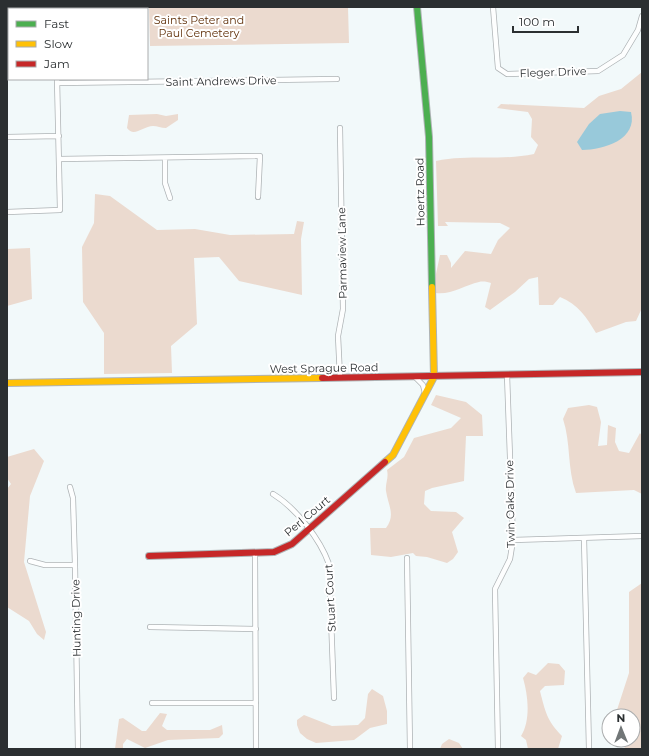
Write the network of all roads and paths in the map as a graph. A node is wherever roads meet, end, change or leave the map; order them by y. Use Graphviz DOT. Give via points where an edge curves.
graph roads {
  1 [pos="417,7"];
  2 [pos="493,7"];
  3 [pos="642,16"];
  4 [pos="337,79"];
  5 [pos="57,81"];
  6 [pos="340,128"];
  7 [pos="59,136"];
  8 [pos="7,137"];
  9 [pos="165,158"];
  10 [pos="59,159"];
  11 [pos="258,197"];
  12 [pos="170,198"];
  13 [pos="7,212"];
  14 [pos="642,372"];
  15 [pos="508,375"];
  16 [pos="415,377"];
  17 [pos="434,377"];
  18 [pos="340,378"];
  19 [pos="7,383"];
  20 [pos="425,394"];
  21 [pos="70,488"];
  22 [pos="273,494"];
  23 [pos="309,529"];
  24 [pos="642,536"];
  25 [pos="584,538"];
  26 [pos="512,540"];
  27 [pos="255,554"];
  28 [pos="149,556"];
  29 [pos="407,558"];
  30 [pos="30,561"];
  31 [pos="75,565"];
  32 [pos="150,627"];
  33 [pos="256,628"];
  34 [pos="334,698"];
  35 [pos="152,703"];
  36 [pos="256,703"];
  37 [pos="78,749"];
  38 [pos="256,749"];
  39 [pos="410,749"];
  40 [pos="498,749"];
  41 [pos="589,749"];
  1 -- 17 [label="street, Hoertz Road" via="429,137"];
  2 -- 3 [label="street, Fleger Drive" via="498,68 507,74 598,71 623,55 638,30"];
  4 -- 5 [label="street, Saint Andrews Drive"];
  5 -- 7 [label="street"];
  6 -- 18 [label="street, Parmaview Lane" via="343,309 338,336"];
  7 -- 8 [label="street"];
  7 -- 10 [label="street"];
  9 -- 10 [label="street"];
  9 -- 11 [label="street" via="260,156"];
  9 -- 12 [label="street" via="165,183"];
  10 -- 13 [label="street" via="60,210"];
  14 -- 15 [label="street, West Sprague Road"];
  15 -- 17 [label="street, West Sprague Road"];
  15 -- 26 [label="street, Twin Oaks Drive"];
  16 -- 17 [label="street, West Sprague Road"];
  16 -- 18 [label="street, West Sprague Road"];
  16 -- 20 [label="street" via="423,385"];
  17 -- 20 [label="street, Perl Court"];
  18 -- 19 [label="street, West Sprague Road"];
  20 -- 23 [label="street, Perl Court" via="393,455"];
  21 -- 31 [label="street, Hunting Drive" via="73,498"];
  22 -- 23 [label="street, Stuart Court"];
  23 -- 27 [label="street, Perl Court" via="292,544 280,550"];
  23 -- 34 [label="street, Stuart Court" via="324,549 329,564"];
  24 -- 25 [label="street"];
  25 -- 26 [label="street"];
  25 -- 41 [label="street"];
  26 -- 40 [label="street, Twin Oaks Drive" via="510,559 495,589"];
  27 -- 28 [label="street, Perl Court"];
  27 -- 33 [label="street"];
  29 -- 39 [label="street"];
  30 -- 31 [label="street" via="46,565"];
  31 -- 37 [label="street, Hunting Drive"];
  32 -- 33 [label="street"];
  33 -- 36 [label="street"];
  35 -- 36 [label="street"];
  36 -- 38 [label="street"];
}
